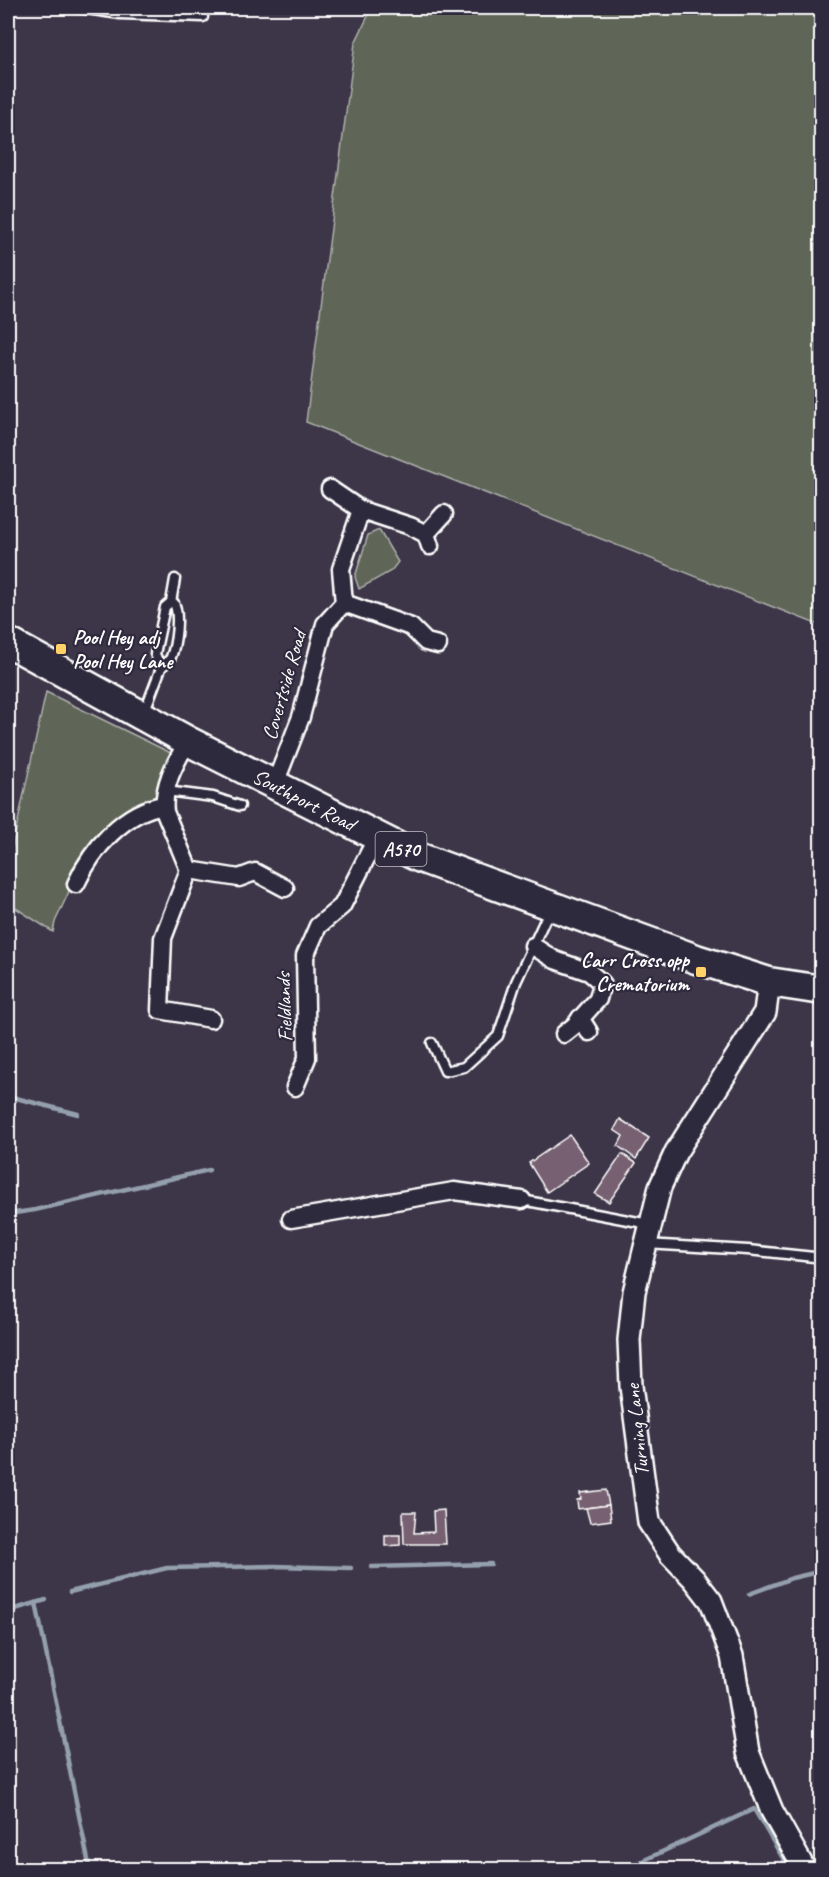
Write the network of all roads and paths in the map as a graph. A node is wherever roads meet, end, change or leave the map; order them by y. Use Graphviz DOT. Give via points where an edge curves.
graph roads {
  1 [pos="79,8"];
  2 [pos="203,17"];
  3 [pos="330,489"];
  4 [pos="361,510"];
  5 [pos="444,514"];
  6 [pos="175,579"];
  7 [pos="171,602"];
  8 [pos="345,603"];
  9 [pos="8,642"];
  10 [pos="438,645"];
  11 [pos="161,668"];
  12 [pos="143,717"];
  13 [pos="188,741"];
  14 [pos="274,786"];
  15 [pos="165,798"];
  16 [pos="240,806"];
  17 [pos="377,837"];
  18 [pos="189,870"];
  19 [pos="76,884"];
  20 [pos="285,888"];
  21 [pos="551,906"];
  22 [pos="533,946"];
  23 [pos="769,982"];
  24 [pos="822,990"];
  25 [pos="211,1019"];
  26 [pos="564,1034"];
  27 [pos="432,1043"];
  28 [pos="295,1087"];
  29 [pos="522,1200"];
  30 [pos="291,1219"];
  31 [pos="647,1234"];
  32 [pos="814,1257"];
  33 [pos="805,1869"];
  1 -- 2 [label="lane" via="120,14"];
  3 -- 4 [label="street"];
  4 -- 5 [label="street" via="410,526 428,540"];
  4 -- 8 [label="street" via="341,569"];
  6 -- 7 [label="lane"];
  7 -- 11 [label="lane" via="165,607 155,654"];
  7 -- 11 [label="lane" via="178,618 170,658"];
  8 -- 10 [label="street" via="411,627 426,642"];
  8 -- 14 [label="street, Covertside Road" via="325,624 301,717"];
  9 -- 12 [label="highway, Southport Road / A570"];
  11 -- 12 [label="lane"];
  12 -- 13 [label="highway, Southport Road / A570"];
  13 -- 14 [label="highway, Southport Road / A570"];
  13 -- 15 [label="street" via="170,776"];
  14 -- 17 [label="highway, Southport Road / A570"];
  15 -- 16 [label="lane" via="213,796"];
  15 -- 18 [label="street" via="165,812"];
  15 -- 19 [label="street" via="130,816 100,846"];
  17 -- 21 [label="highway, Southport Road / A570" via="418,857"];
  17 -- 28 [label="street, Fieldlands" via="342,906 318,926 305,956 307,1058"];
  18 -- 20 [label="street" via="239,878 255,872"];
  18 -- 25 [label="street" via="163,938 160,1010"];
  21 -- 22 [label="lane"];
  21 -- 23 [label="highway, Southport Road / A570"];
  22 -- 26 [label="street" via="555,960 589,972 602,983 585,1025"];
  22 -- 27 [label="lane" via="498,1036 464,1067 445,1071"];
  23 -- 24 [label="highway, Southport Road / A570"];
  23 -- 31 [label="street, Turning Lane" via="765,1012 676,1152 660,1187"];
  29 -- 30 [label="street" via="454,1191"];
  29 -- 31 [label="lane"];
  31 -- 32 [label="lane"];
  31 -- 33 [label="street, Turning Lane" via="634,1292 629,1340 631,1386 649,1522 670,1554 711,1601 732,1656 748,1752 772,1811"];
}
